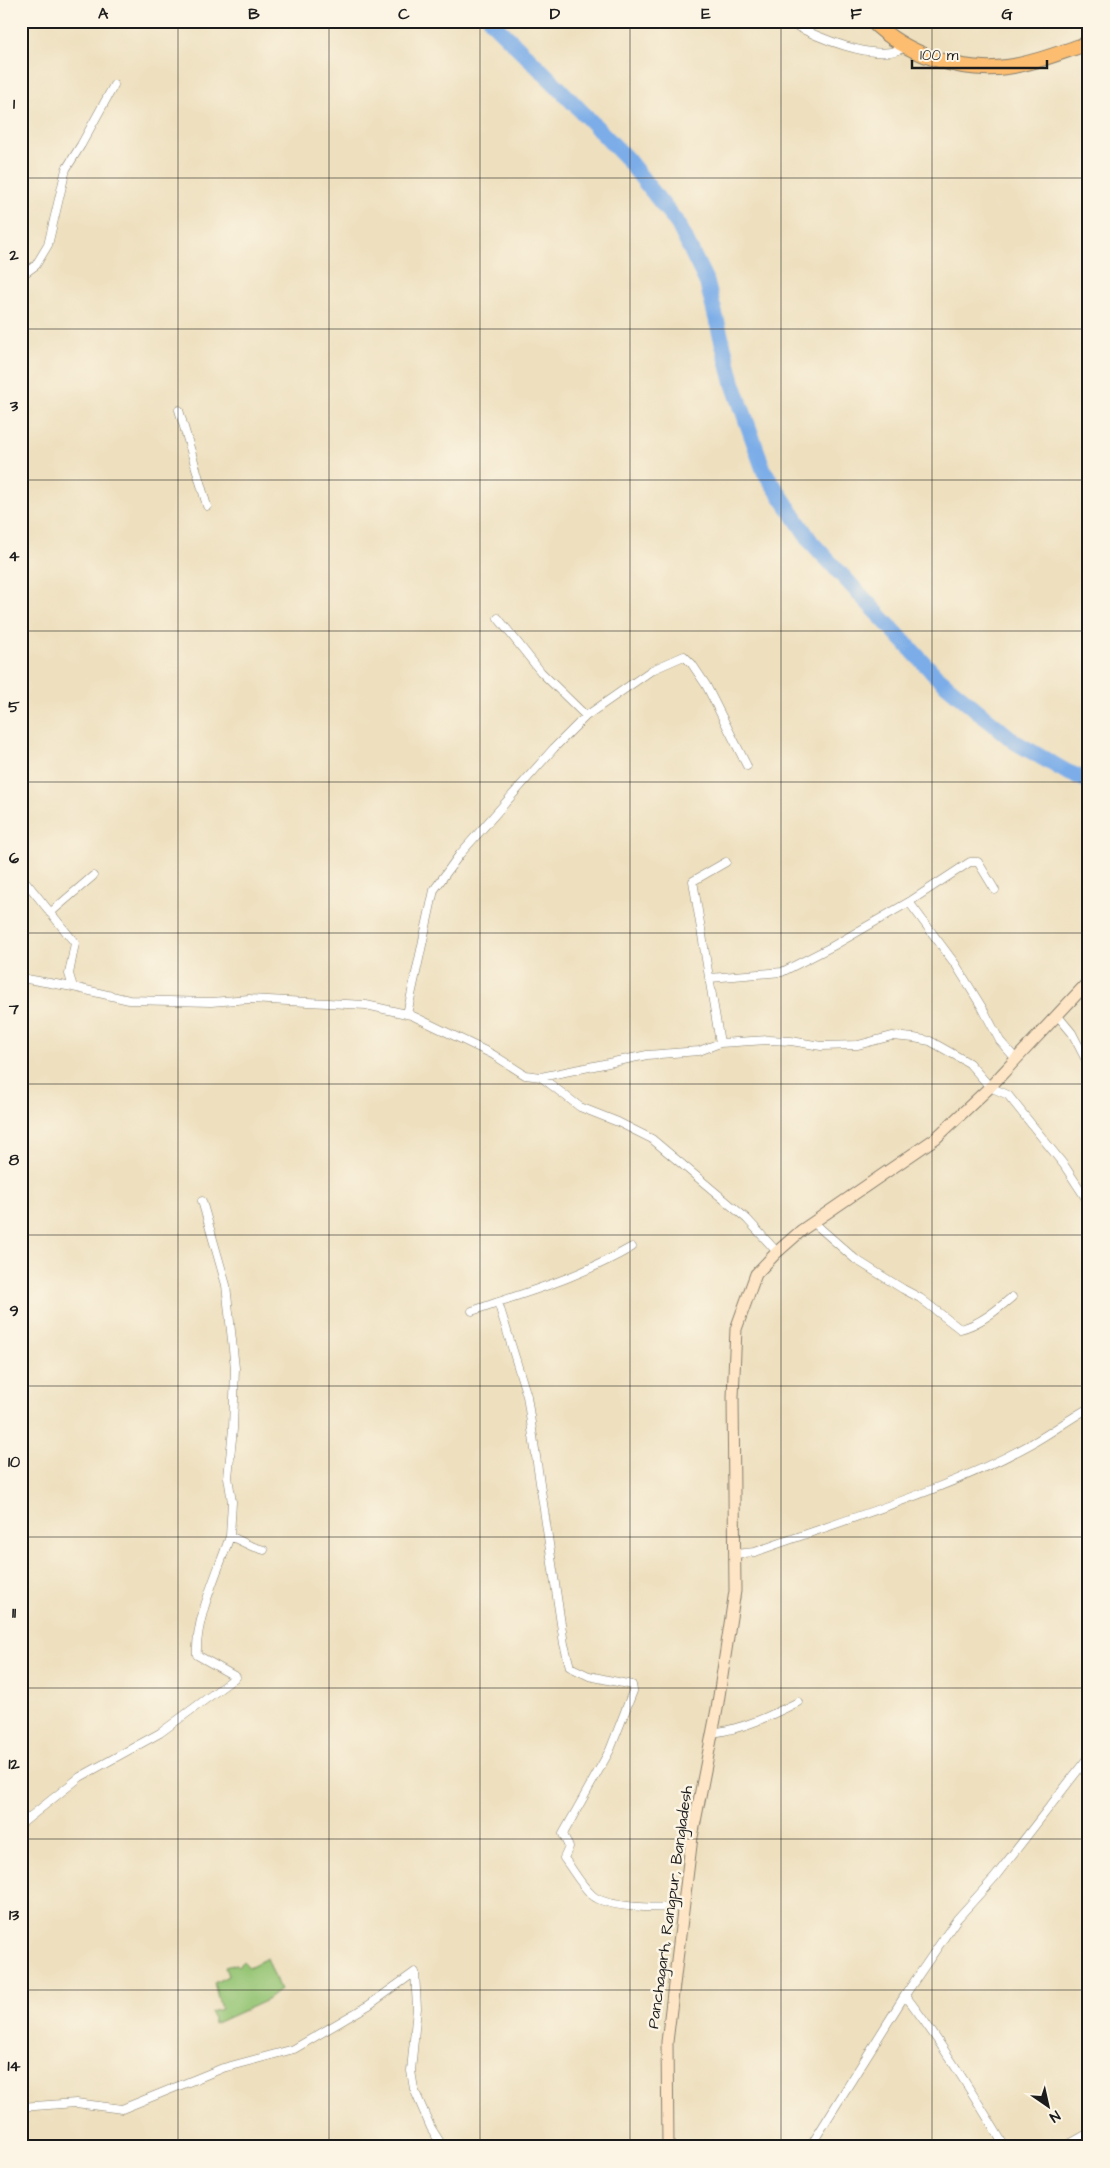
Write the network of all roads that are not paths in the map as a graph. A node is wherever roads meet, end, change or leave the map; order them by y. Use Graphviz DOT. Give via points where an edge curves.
graph roads {
  1 [pos="787,21"];
  2 [pos="872,21"];
  3 [pos="1089,43"];
  4 [pos="906,46"];
  5 [pos="114,85"];
  6 [pos="21,276"];
  7 [pos="179,410"];
  8 [pos="207,506"];
  9 [pos="498,618"];
  10 [pos="586,716"];
  11 [pos="747,766"];
  12 [pos="726,862"];
  13 [pos="21,876"];
  14 [pos="93,876"];
  15 [pos="996,890"];
  16 [pos="908,902"];
  17 [pos="50,912"];
  18 [pos="21,978"];
  19 [pos="710,978"];
  20 [pos="1089,981"];
  21 [pos="73,987"];
  22 [pos="407,1014"];
  23 [pos="1057,1015"];
  24 [pos="720,1043"];
  25 [pos="1016,1059"];
  26 [pos="1089,1066"];
  27 [pos="541,1077"];
  28 [pos="990,1087"];
  29 [pos="202,1201"];
  30 [pos="1089,1203"];
  31 [pos="813,1222"];
  32 [pos="632,1247"];
  33 [pos="777,1252"];
  34 [pos="1012,1297"];
  35 [pos="498,1302"];
  36 [pos="472,1311"];
  37 [pos="1089,1408"];
  38 [pos="230,1536"];
  39 [pos="264,1550"];
  40 [pos="735,1554"];
  41 [pos="798,1702"];
  42 [pos="712,1733"];
  43 [pos="1089,1756"];
  44 [pos="21,1824"];
  45 [pos="683,1907"];
  46 [pos="905,1995"];
  47 [pos="21,2106"];
  48 [pos="1089,2133"];
  49 [pos="443,2147"];
  50 [pos="668,2147"];
  51 [pos="810,2147"];
  52 [pos="1005,2147"];
  53 [pos="1064,2147"];
  1 -- 4 [label="street" via="811,34 856,49 881,52 901,50"];
  2 -- 4 [label="highway"];
  3 -- 4 [label="highway" via="1036,61 1004,67 955,64"];
  5 -- 6 [label="street" via="66,168 48,246 36,264"];
  7 -- 8 [label="street"];
  9 -- 10 [label="street" via="562,695"];
  10 -- 11 [label="street" via="652,670 684,656 706,685"];
  10 -- 22 [label="street" via="460,854 434,890"];
  12 -- 19 [label="street" via="693,881"];
  13 -- 17 [label="street"];
  14 -- 17 [label="street"];
  15 -- 16 [label="street" via="978,862 970,862"];
  16 -- 19 [label="street" via="782,972"];
  16 -- 25 [label="street" via="956,965 1000,1041"];
  17 -- 21 [label="street" via="75,943 69,974"];
  18 -- 21 [label="street"];
  19 -- 24 [label="street"];
  20 -- 23 [label="street, Panchagarh, Rangpur, Bangladesh"];
  21 -- 22 [label="street" via="129,1000 305,1000 366,1005"];
  22 -- 27 [label="street" via="492,1054 525,1074"];
  23 -- 25 [label="street, Panchagarh, Rangpur, Bangladesh"];
  23 -- 26 [label="street" via="1072,1033"];
  24 -- 27 [label="street" via="699,1051 647,1055"];
  24 -- 28 [label="street" via="791,1040 821,1046 858,1044 892,1036 914,1038 930,1041 969,1063"];
  25 -- 28 [label="street, Panchagarh, Rangpur, Bangladesh"];
  27 -- 33 [label="street" via="580,1107 652,1139 747,1219"];
  28 -- 30 [label="street" via="1008,1095 1064,1165"];
  28 -- 31 [label="street, Panchagarh, Rangpur, Bangladesh" via="936,1138"];
  29 -- 38 [label="street" via="226,1285 235,1368 228,1477 232,1502"];
  31 -- 33 [label="street, Panchagarh, Rangpur, Bangladesh"];
  31 -- 34 [label="street" via="855,1259 920,1298 960,1329 983,1318"];
  32 -- 35 [label="street" via="603,1264"];
  33 -- 40 [label="street, Panchagarh, Rangpur, Bangladesh" via="756,1274 736,1329 732,1397"];
  35 -- 36 [label="street"];
  35 -- 45 [label="street" via="527,1396 570,1667 588,1676 632,1686 633,1691 610,1750 563,1834 569,1847 564,1858 593,1896 606,1902 650,1908"];
  37 -- 40 [label="street" via="1031,1444 904,1500 755,1552"];
  38 -- 39 [label="street"];
  38 -- 44 [label="street" via="197,1640 198,1655 236,1677 160,1733 80,1777"];
  40 -- 42 [label="street, Panchagarh, Rangpur, Bangladesh" via="736,1591"];
  41 -- 42 [label="street" via="734,1730"];
  42 -- 45 [label="street, Panchagarh, Rangpur, Bangladesh" via="692,1837"];
  43 -- 46 [label="street" via="996,1877 957,1919"];
  45 -- 50 [label="street, Panchagarh, Rangpur, Bangladesh" via="667,2042"];
  46 -- 51 [label="street"];
  46 -- 52 [label="street" via="960,2072"];
  47 -- 49 [label="street" via="76,2103 122,2108 223,2068 294,2049 369,2005 416,1972 417,2008 410,2071 414,2089"];
  48 -- 53 [label="street"];
}
